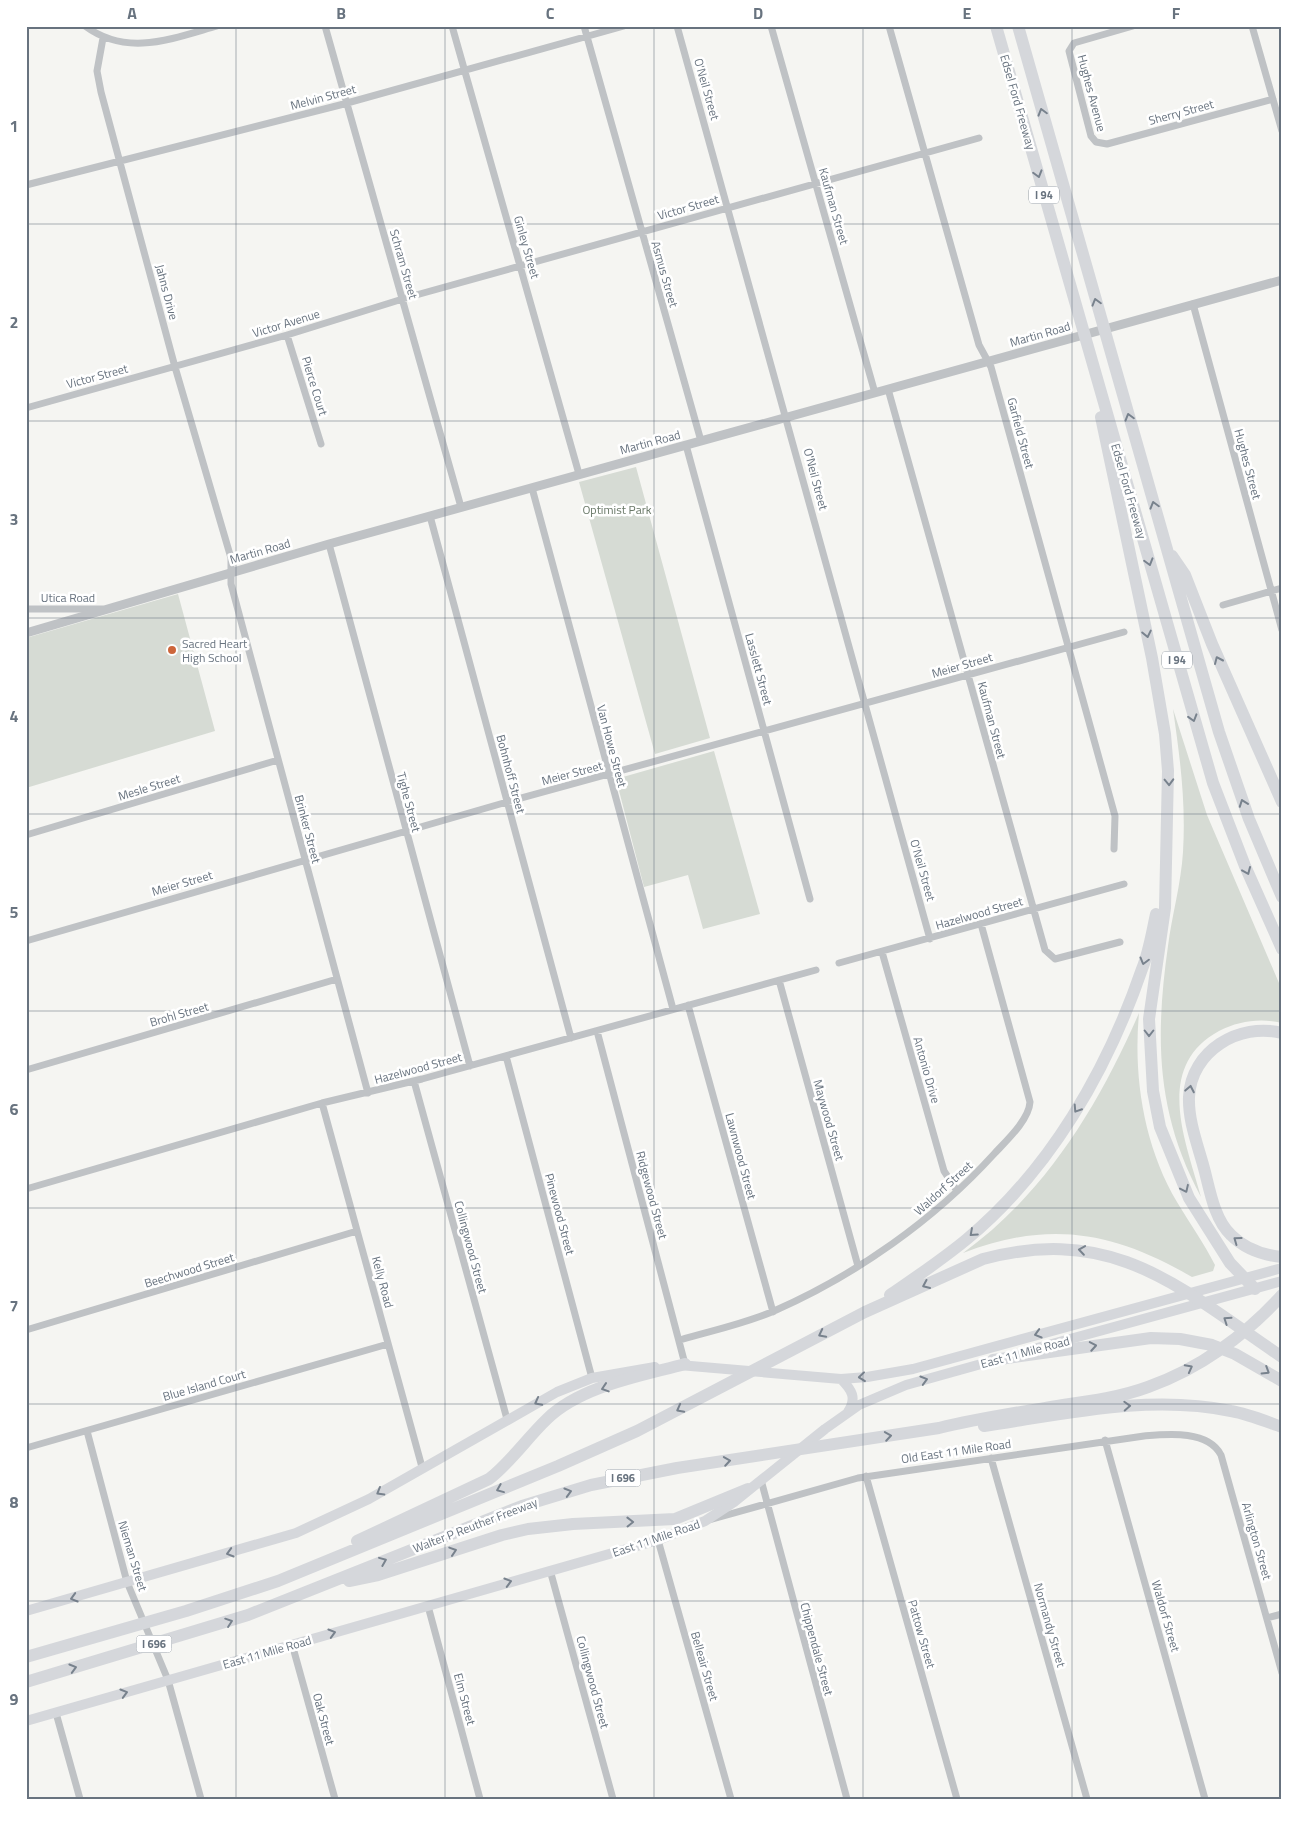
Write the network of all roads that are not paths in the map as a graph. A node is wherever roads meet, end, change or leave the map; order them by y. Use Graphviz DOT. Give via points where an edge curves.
graph roads {
  1 [pos="85,26"];
  2 [pos="217,26"];
  3 [pos="325,26"];
  4 [pos="452,26"];
  5 [pos="584,26"];
  6 [pos="624,26"];
  7 [pos="677,26"];
  8 [pos="771,26"];
  9 [pos="889,26"];
  10 [pos="996,26"];
  11 [pos="1018,26"];
  12 [pos="1133,26"];
  13 [pos="1252,26"];
  14 [pos="586,36"];
  15 [pos="103,38"];
  16 [pos="465,70"];
  17 [pos="1272,98"];
  18 [pos="347,103"];
  19 [pos="1282,131"];
  20 [pos="980,138"];
  21 [pos="1096,142"];
  22 [pos="925,153"];
  23 [pos="120,160"];
  24 [pos="816,184"];
  25 [pos="26,185"];
  26 [pos="728,208"];
  27 [pos="642,232"];
  28 [pos="520,265"];
  29 [pos="1282,280"];
  30 [pos="402,299"];
  31 [pos="1193,304"];
  32 [pos="287,335"];
  33 [pos="988,362"];
  34 [pos="1092,363"];
  35 [pos="175,367"];
  36 [pos="888,389"];
  37 [pos="875,393"];
  38 [pos="26,408"];
  39 [pos="787,416"];
  40 [pos="701,441"];
  41 [pos="321,444"];
  42 [pos="686,445"];
  43 [pos="579,474"];
  44 [pos="532,488"];
  45 [pos="461,507"];
  46 [pos="430,516"];
  47 [pos="329,544"];
  48 [pos="1166,547"];
  49 [pos="232,572"];
  50 [pos="1282,588"];
  51 [pos="1271,591"];
  52 [pos="1223,605"];
  53 [pos="110,608"];
  54 [pos="26,609"];
  55 [pos="1282,630"];
  56 [pos="1124,632"];
  57 [pos="26,633"];
  58 [pos="1068,647"];
  59 [pos="968,676"];
  60 [pos="865,704"];
  61 [pos="764,731"];
  62 [pos="278,760"];
  63 [pos="608,774"];
  64 [pos="1273,782"];
  65 [pos="1282,797"];
  66 [pos="507,802"];
  67 [pos="1282,802"];
  68 [pos="405,832"];
  69 [pos="26,835"];
  70 [pos="1168,845"];
  71 [pos="1114,849"];
  72 [pos="305,859"];
  73 [pos="1124,884"];
  74 [pos="1282,897"];
  75 [pos="810,899"];
  76 [pos="1032,910"];
  77 [pos="981,924"];
  78 [pos="930,939"];
  79 [pos="26,940"];
  80 [pos="1120,942"];
  81 [pos="1282,949"];
  82 [pos="882,952"];
  83 [pos="839,963"];
  84 [pos="816,970"];
  85 [pos="337,980"];
  86 [pos="779,980"];
  87 [pos="688,1006"];
  88 [pos="672,1010"];
  89 [pos="597,1031"];
  90 [pos="1282,1033"];
  91 [pos="571,1038"];
  92 [pos="506,1056"];
  93 [pos="470,1066"];
  94 [pos="26,1070"];
  95 [pos="414,1081"];
  96 [pos="368,1093"];
  97 [pos="322,1103"];
  98 [pos="26,1189"];
  99 [pos="957,1191"];
  100 [pos="358,1231"];
  101 [pos="1282,1257"];
  102 [pos="858,1266"];
  103 [pos="1282,1268"];
  104 [pos="1245,1277"];
  105 [pos="1282,1281"];
  106 [pos="1255,1289"];
  107 [pos="1282,1295"];
  108 [pos="773,1312"];
  109 [pos="865,1312"];
  110 [pos="26,1330"];
  111 [pos="680,1340"];
  112 [pos="388,1344"];
  113 [pos="1282,1357"];
  114 [pos="993,1360"];
  115 [pos="685,1364"];
  116 [pos="592,1378"];
  117 [pos="841,1379"];
  118 [pos="1282,1381"];
  119 [pos="848,1413"];
  120 [pos="507,1419"];
  121 [pos="1282,1427"];
  122 [pos="940,1428"];
  123 [pos="87,1431"];
  124 [pos="1105,1440"];
  125 [pos="1215,1445"];
  126 [pos="26,1448"];
  127 [pos="991,1458"];
  128 [pos="422,1467"];
  129 [pos="866,1476"];
  130 [pos="760,1480"];
  131 [pos="748,1489"];
  132 [pos="766,1504"];
  133 [pos="705,1521"];
  134 [pos="658,1540"];
  135 [pos="322,1563"];
  136 [pos="550,1570"];
  137 [pos="127,1582"];
  138 [pos="322,1587"];
  139 [pos="428,1606"];
  140 [pos="26,1611"];
  141 [pos="186,1611"];
  142 [pos="1282,1614"];
  143 [pos="1267,1618"];
  144 [pos="292,1644"];
  145 [pos="26,1648"];
  146 [pos="26,1657"];
  147 [pos="1282,1673"];
  148 [pos="168,1680"];
  149 [pos="26,1682"];
  150 [pos="56,1712"];
  151 [pos="26,1721"];
  152 [pos="80,1799"];
  153 [pos="201,1799"];
  154 [pos="335,1799"];
  155 [pos="480,1799"];
  156 [pos="613,1799"];
  157 [pos="731,1799"];
  158 [pos="846,1799"];
  159 [pos="957,1799"];
  160 [pos="1087,1799"];
  161 [pos="1205,1799"];
  1 -- 15 [label="street"];
  2 -- 15 [label="street" via="143,44 130,45"];
  3 -- 18 [label="street, Schram Street"];
  4 -- 16 [label="street, Ginley Street"];
  5 -- 14 [label="street, Asmus Street"];
  6 -- 14 [label="street, Melvin Street"];
  7 -- 26 [label="street, O'Neil Street"];
  8 -- 24 [label="street, Kaufman Street"];
  9 -- 22 [label="street, Garfield Street"];
  10 -- 34 [label="highway, Edsel Ford Freeway / I 94, one-way"];
  48 -- 11 [label="highway, Edsel Ford Freeway / I 94, one-way"];
  12 -- 21 [label="street, Hughes Avenue" via="1078,41 1070,48 1069,57 1091,136"];
  13 -- 17 [label="street"];
  14 -- 16 [label="street, Melvin Street"];
  14 -- 27 [label="street, Asmus Street"];
  15 -- 23 [label="street, Jahns Drive" via="98,57 98,78"];
  16 -- 18 [label="street, Melvin Street"];
  16 -- 28 [label="street, Ginley Street"];
  17 -- 19 [label="street"];
  17 -- 21 [label="street, Sherry Street" via="1107,144"];
  18 -- 23 [label="street, Melvin Street"];
  18 -- 30 [label="street, Schram Street"];
  20 -- 22 [label="street, Victor Street"];
  22 -- 24 [label="street, Victor Street"];
  22 -- 33 [label="street, Garfield Street" via="980,345"];
  23 -- 25 [label="street, Melvin Street"];
  23 -- 35 [label="street, Jahns Drive"];
  24 -- 26 [label="street, Victor Street"];
  24 -- 37 [label="street, Kaufman Street"];
  26 -- 27 [label="street, Victor Street"];
  26 -- 39 [label="street, O'Neil Street"];
  27 -- 28 [label="street, Victor Street"];
  27 -- 40 [label="street, Asmus Street"];
  28 -- 30 [label="street, Victor Street"];
  28 -- 43 [label="street, Ginley Street"];
  29 -- 31 [label="street, Martin Road"];
  30 -- 32 [label="street, Victor Avenue"];
  30 -- 45 [label="street, Schram Street"];
  31 -- 33 [label="street, Martin Road"];
  31 -- 51 [label="street, Hughes Street"];
  32 -- 35 [label="street, Victor Avenue"];
  32 -- 41 [label="street, Pierce Court"];
  33 -- 36 [label="street, Martin Road"];
  33 -- 58 [label="street, Garfield Street"];
  34 -- 70 [label="highway, one-way" via="1104,440 1152,658 1165,734"];
  34 -- 81 [label="highway, Edsel Ford Freeway / I 94, one-way" via="1213,783"];
  35 -- 38 [label="street, Victor Street"];
  35 -- 49 [label="street, Jahns Drive" via="232,558"];
  36 -- 37 [label="street, Martin Road"];
  36 -- 59 [label="street, Kaufman Street"];
  37 -- 39 [label="street, Martin Road"];
  39 -- 40 [label="street, Martin Road"];
  39 -- 60 [label="street, O'Neil Street"];
  40 -- 42 [label="street, Martin Road"];
  42 -- 43 [label="street, Martin Road"];
  42 -- 61 [label="street, Lasslett Street"];
  43 -- 44 [label="street, Martin Road"];
  44 -- 45 [label="street, Martin Road"];
  44 -- 63 [label="street, Van Howe Street"];
  45 -- 46 [label="street, Martin Road"];
  46 -- 47 [label="street, Martin Road"];
  46 -- 66 [label="street, Bohnhoff Street"];
  47 -- 49 [label="street, Martin Road"];
  47 -- 68 [label="street, Tighe Street"];
  64 -- 48 [label="highway, one-way" via="1185,575"];
  74 -- 48 [label="highway, Edsel Ford Freeway / I 94, one-way" via="1231,768"];
  49 -- 53 [label="street, Martin Road"];
  49 -- 62 [label="street, Brinker Street" via="230,584"];
  50 -- 51 [label="street"];
  51 -- 52 [label="street"];
  51 -- 55 [label="street, Hughes Street"];
  53 -- 54 [label="street, Utica Road"];
  53 -- 57 [label="street, Martin Road"];
  56 -- 58 [label="street, Meier Street"];
  58 -- 59 [label="street, Meier Street"];
  58 -- 71 [label="street, Garfield Street" via="1115,816"];
  59 -- 60 [label="street, Meier Street"];
  59 -- 76 [label="street, Kaufman Street"];
  60 -- 61 [label="street, Meier Street"];
  60 -- 78 [label="street, O'Neil Street"];
  61 -- 63 [label="street, Meier Street"];
  61 -- 75 [label="street, Lasslett Street"];
  62 -- 69 [label="street, Mesle Street"];
  62 -- 72 [label="street, Brinker Street"];
  63 -- 66 [label="street, Meier Street"];
  63 -- 88 [label="street, Van Howe Street"];
  64 -- 65 [label="highway"];
  64 -- 67 [label="highway"];
  66 -- 68 [label="street, Meier Street"];
  66 -- 91 [label="street, Bohnhoff Street"];
  68 -- 72 [label="street, Meier Street"];
  68 -- 93 [label="street, Tighe Street"];
  70 -- 104 [label="highway, one-way" via="1164,908 1149,1020 1152,1091 1160,1128 1189,1198 1230,1263"];
  70 -- 109 [label="highway, one-way" via="1158,908 1143,967 1115,1037 1080,1105 1038,1164 992,1216 960,1244"];
  72 -- 79 [label="street, Meier Street"];
  72 -- 85 [label="street, Brinker Street"];
  73 -- 76 [label="street, Hazelwood Street"];
  76 -- 77 [label="street, Hazelwood Street"];
  76 -- 80 [label="street, Kaufman Street" via="1037,917 1045,950 1054,959"];
  77 -- 78 [label="street, Hazelwood Street"];
  77 -- 99 [label="street, Waldorf Street" via="1030,1107 1004,1144"];
  78 -- 82 [label="street, Hazelwood Street"];
  82 -- 83 [label="street, Hazelwood Street"];
  82 -- 99 [label="street, Antonio Drive" via="944,1171"];
  84 -- 86 [label="street, Hazelwood Street"];
  85 -- 94 [label="street, Brohl Street"];
  85 -- 96 [label="street, Brinker Street"];
  86 -- 87 [label="street, Hazelwood Street"];
  86 -- 102 [label="street, Maywood Street"];
  87 -- 88 [label="street, Hazelwood Street"];
  87 -- 108 [label="street, Lawnwood Street"];
  88 -- 89 [label="street, Hazelwood Street"];
  89 -- 91 [label="street, Hazelwood Street"];
  89 -- 111 [label="street, Ridgewood Street"];
  101 -- 90 [label="highway, one-way" via="1265,1256 1248,1248 1224,1227 1196,1139 1189,1097 1195,1071 1206,1055 1224,1040 1246,1031"];
  91 -- 92 [label="street, Hazelwood Street"];
  92 -- 93 [label="street, Hazelwood Street"];
  92 -- 116 [label="street, Pinewood Street"];
  93 -- 95 [label="street, Hazelwood Street"];
  95 -- 96 [label="street, Hazelwood Street"];
  95 -- 120 [label="street, Collingwood Street"];
  96 -- 97 [label="street, Hazelwood Street"];
  97 -- 98 [label="street, Hazelwood Street"];
  97 -- 100 [label="street, Kelly Road"];
  99 -- 102 [label="street, Waldorf Street" via="909,1233"];
  100 -- 110 [label="street, Beechwood Street"];
  100 -- 112 [label="street, Kelly Road"];
  102 -- 108 [label="street, Waldorf Street"];
  103 -- 104 [label="main road, East 11 Mile Road"];
  104 -- 106 [label="highway"];
  104 -- 117 [label="main road, East 11 Mile Road, one-way" via="913,1369"];
  105 -- 106 [label="main road, East 11 Mile Road"];
  106 -- 114 [label="main road, East 11 Mile Road"];
  122 -- 107 [label="highway, one-way" via="973,1419 1111,1398 1148,1387 1207,1358 1255,1323"];
  108 -- 111 [label="street, Waldorf Street"];
  113 -- 109 [label="highway, one-way" via="1158,1275 1111,1256 1072,1249 1035,1249 983,1259"];
  109 -- 135 [label="highway, Walter P Reuther Freeway / I 696, one-way" via="637,1431"];
  111 -- 115 [label="street, Ridgewood Street"];
  112 -- 123 [label="street, Blue Island Court"];
  112 -- 128 [label="street, Kelly Road"];
  114 -- 118 [label="highway, one-way" via="1143,1339 1180,1339 1212,1345 1235,1354"];
  119 -- 114 [label="main road, East 11 Mile Road, one-way" via="906,1385"];
  115 -- 116 [label="main road, East 11 Mile Road"];
  115 -- 117 [label="main road, East 11 Mile Road"];
  115 -- 135 [label="highway, one-way" via="580,1396 548,1418 489,1479 381,1528"];
  116 -- 120 [label="main road, East 11 Mile Road, one-way" via="557,1392"];
  117 -- 119 [label="main road" via="853,1392"];
  119 -- 130 [label="main road, East 11 Mile Road"];
  120 -- 128 [label="main road, East 11 Mile Road"];
  122 -- 121 [label="highway, one-way" via="975,1428 1146,1405 1186,1405 1230,1411"];
  138 -- 122 [label="highway, Walter P Reuther Freeway / I 696, one-way" via="513,1509 591,1485 669,1469"];
  123 -- 126 [label="street, Blue Island Court"];
  123 -- 137 [label="street, Nieman Street"];
  124 -- 125 [label="street, Old East 11 Mile Road" via="1168,1435 1201,1438"];
  124 -- 127 [label="street, Old East 11 Mile Road"];
  124 -- 161 [label="street, Waldorf Street"];
  125 -- 143 [label="street, Arlington Street" via="1221,1455"];
  127 -- 129 [label="street, Old East 11 Mile Road"];
  127 -- 160 [label="street, Normandy Street"];
  128 -- 137 [label="main road, East 11 Mile Road, one-way" via="369,1499 296,1533"];
  129 -- 132 [label="street, Old East 11 Mile Road"];
  129 -- 159 [label="street, Pattow Street"];
  130 -- 131 [label="main road, East 11 Mile Road"];
  130 -- 132 [label="street, Chippendale Street"];
  131 -- 133 [label="main road, East 11 Mile Road"];
  138 -- 131 [label="highway, one-way" via="378,1575 528,1529 675,1519"];
  132 -- 133 [label="street, Old East 11 Mile Road"];
  132 -- 158 [label="street, Chippendale Street"];
  133 -- 134 [label="main road, East 11 Mile Road"];
  134 -- 136 [label="main road, East 11 Mile Road"];
  134 -- 157 [label="street, Belleair Street"];
  135 -- 141 [label="highway, Walter P Reuther Freeway / I 696"];
  139 -- 136 [label="main road, East 11 Mile Road, one-way"];
  136 -- 156 [label="street, Collingwood Street"];
  137 -- 140 [label="main road, East 11 Mile Road, one-way"];
  137 -- 148 [label="street, Nieman Street"];
  149 -- 138 [label="highway, Walter P Reuther Freeway / I 696, one-way" via="220,1625"];
  144 -- 139 [label="main road, East 11 Mile Road, one-way"];
  139 -- 155 [label="street, Elm Street"];
  141 -- 145 [label="highway" via="124,1621"];
  141 -- 146 [label="highway, Walter P Reuther Freeway / I 696"];
  142 -- 143 [label="street"];
  143 -- 147 [label="street, Arlington Street"];
  144 -- 148 [label="main road, East 11 Mile Road"];
  144 -- 154 [label="street, Oak Street"];
  150 -- 148 [label="main road, East 11 Mile Road, one-way"];
  148 -- 153 [label="street, Nieman Street"];
  150 -- 151 [label="main road, East 11 Mile Road"];
  150 -- 152 [label="street"];
}
